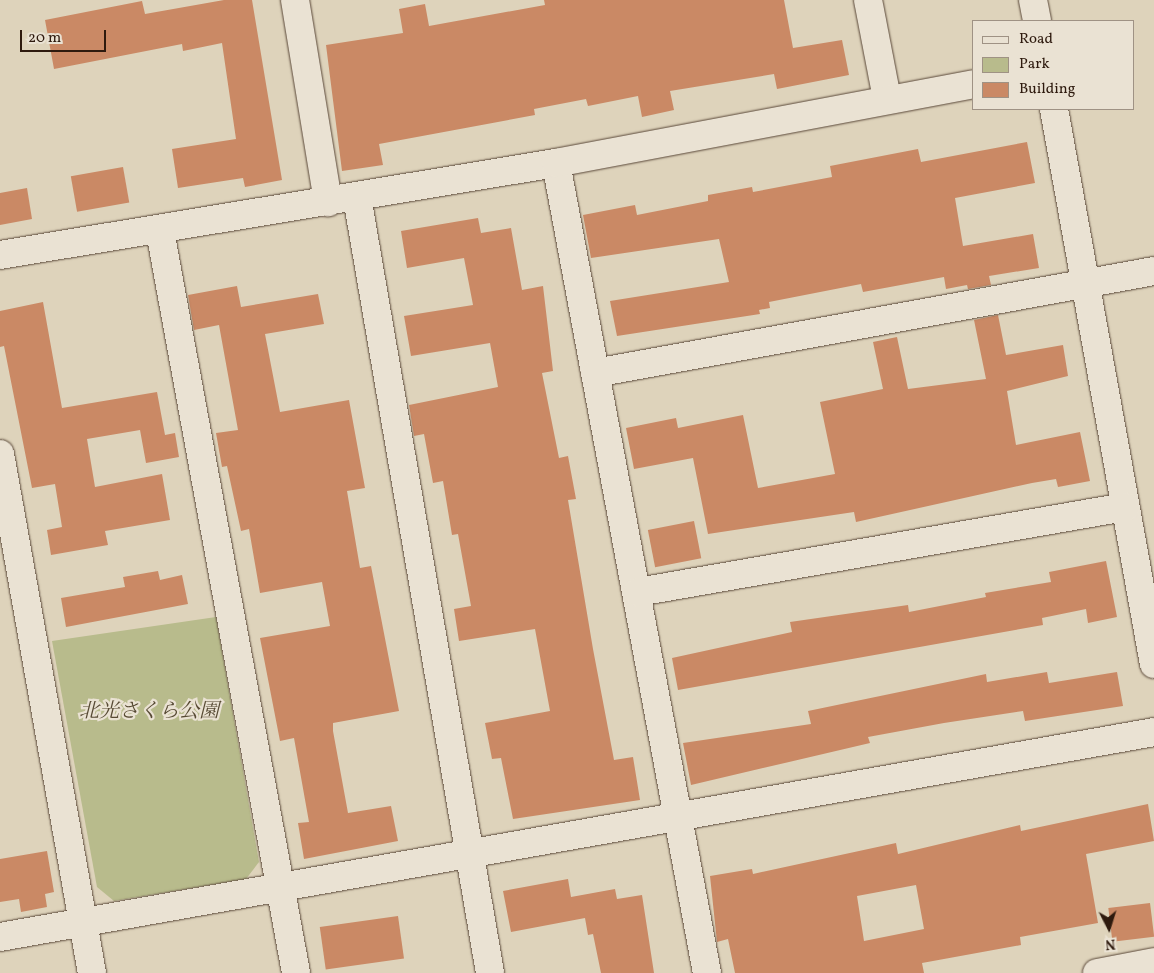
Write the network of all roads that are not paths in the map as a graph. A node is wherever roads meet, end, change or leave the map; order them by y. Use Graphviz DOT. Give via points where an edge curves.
graph roads {
  1 [pos="295,0"];
  2 [pos="868,0"];
  3 [pos="1033,0"];
  4 [pos="1037,20"];
  5 [pos="972,84"];
  6 [pos="887,99"];
  7 [pos="1054,110"];
  8 [pos="556,163"];
  9 [pos="357,197"];
  10 [pos="328,202"];
  11 [pos="160,231"];
  12 [pos="0,255"];
  13 [pos="1154,271"];
  14 [pos="1088,282"];
  15 [pos="595,373"];
  16 [pos="0,454"];
  17 [pos="1126,507"];
  18 [pos="638,592"];
  19 [pos="1154,664"];
  20 [pos="1154,732"];
  21 [pos="678,819"];
  22 [pos="469,854"];
  23 [pos="280,885"];
  24 [pos="82,922"];
  25 [pos="0,937"];
  26 [pos="1154,962"];
  27 [pos="92,973"];
  28 [pos="296,973"];
  29 [pos="490,973"];
  30 [pos="707,973"];
  31 [pos="1096,973"];
  1 -- 10 [label="street"];
  2 -- 6 [label="street"];
  3 -- 4 [label="street"];
  5 -- 6 [label="street"];
  6 -- 8 [label="street"];
  7 -- 14 [label="street"];
  8 -- 9 [label="street"];
  8 -- 15 [label="street"];
  9 -- 10 [label="street"];
  9 -- 22 [label="street"];
  10 -- 11 [label="street"];
  11 -- 12 [label="street"];
  11 -- 23 [label="street"];
  13 -- 14 [label="street"];
  14 -- 15 [label="street"];
  14 -- 17 [label="street"];
  15 -- 18 [label="street"];
  16 -- 24 [label="street"];
  17 -- 18 [label="street"];
  17 -- 19 [label="street"];
  18 -- 21 [label="street"];
  20 -- 21 [label="street"];
  21 -- 22 [label="street"];
  21 -- 30 [label="street"];
  22 -- 23 [label="street"];
  22 -- 29 [label="street"];
  23 -- 24 [label="street"];
  23 -- 28 [label="street"];
  24 -- 25 [label="street"];
  24 -- 27 [label="street"];
  26 -- 31 [label="street"];
}
